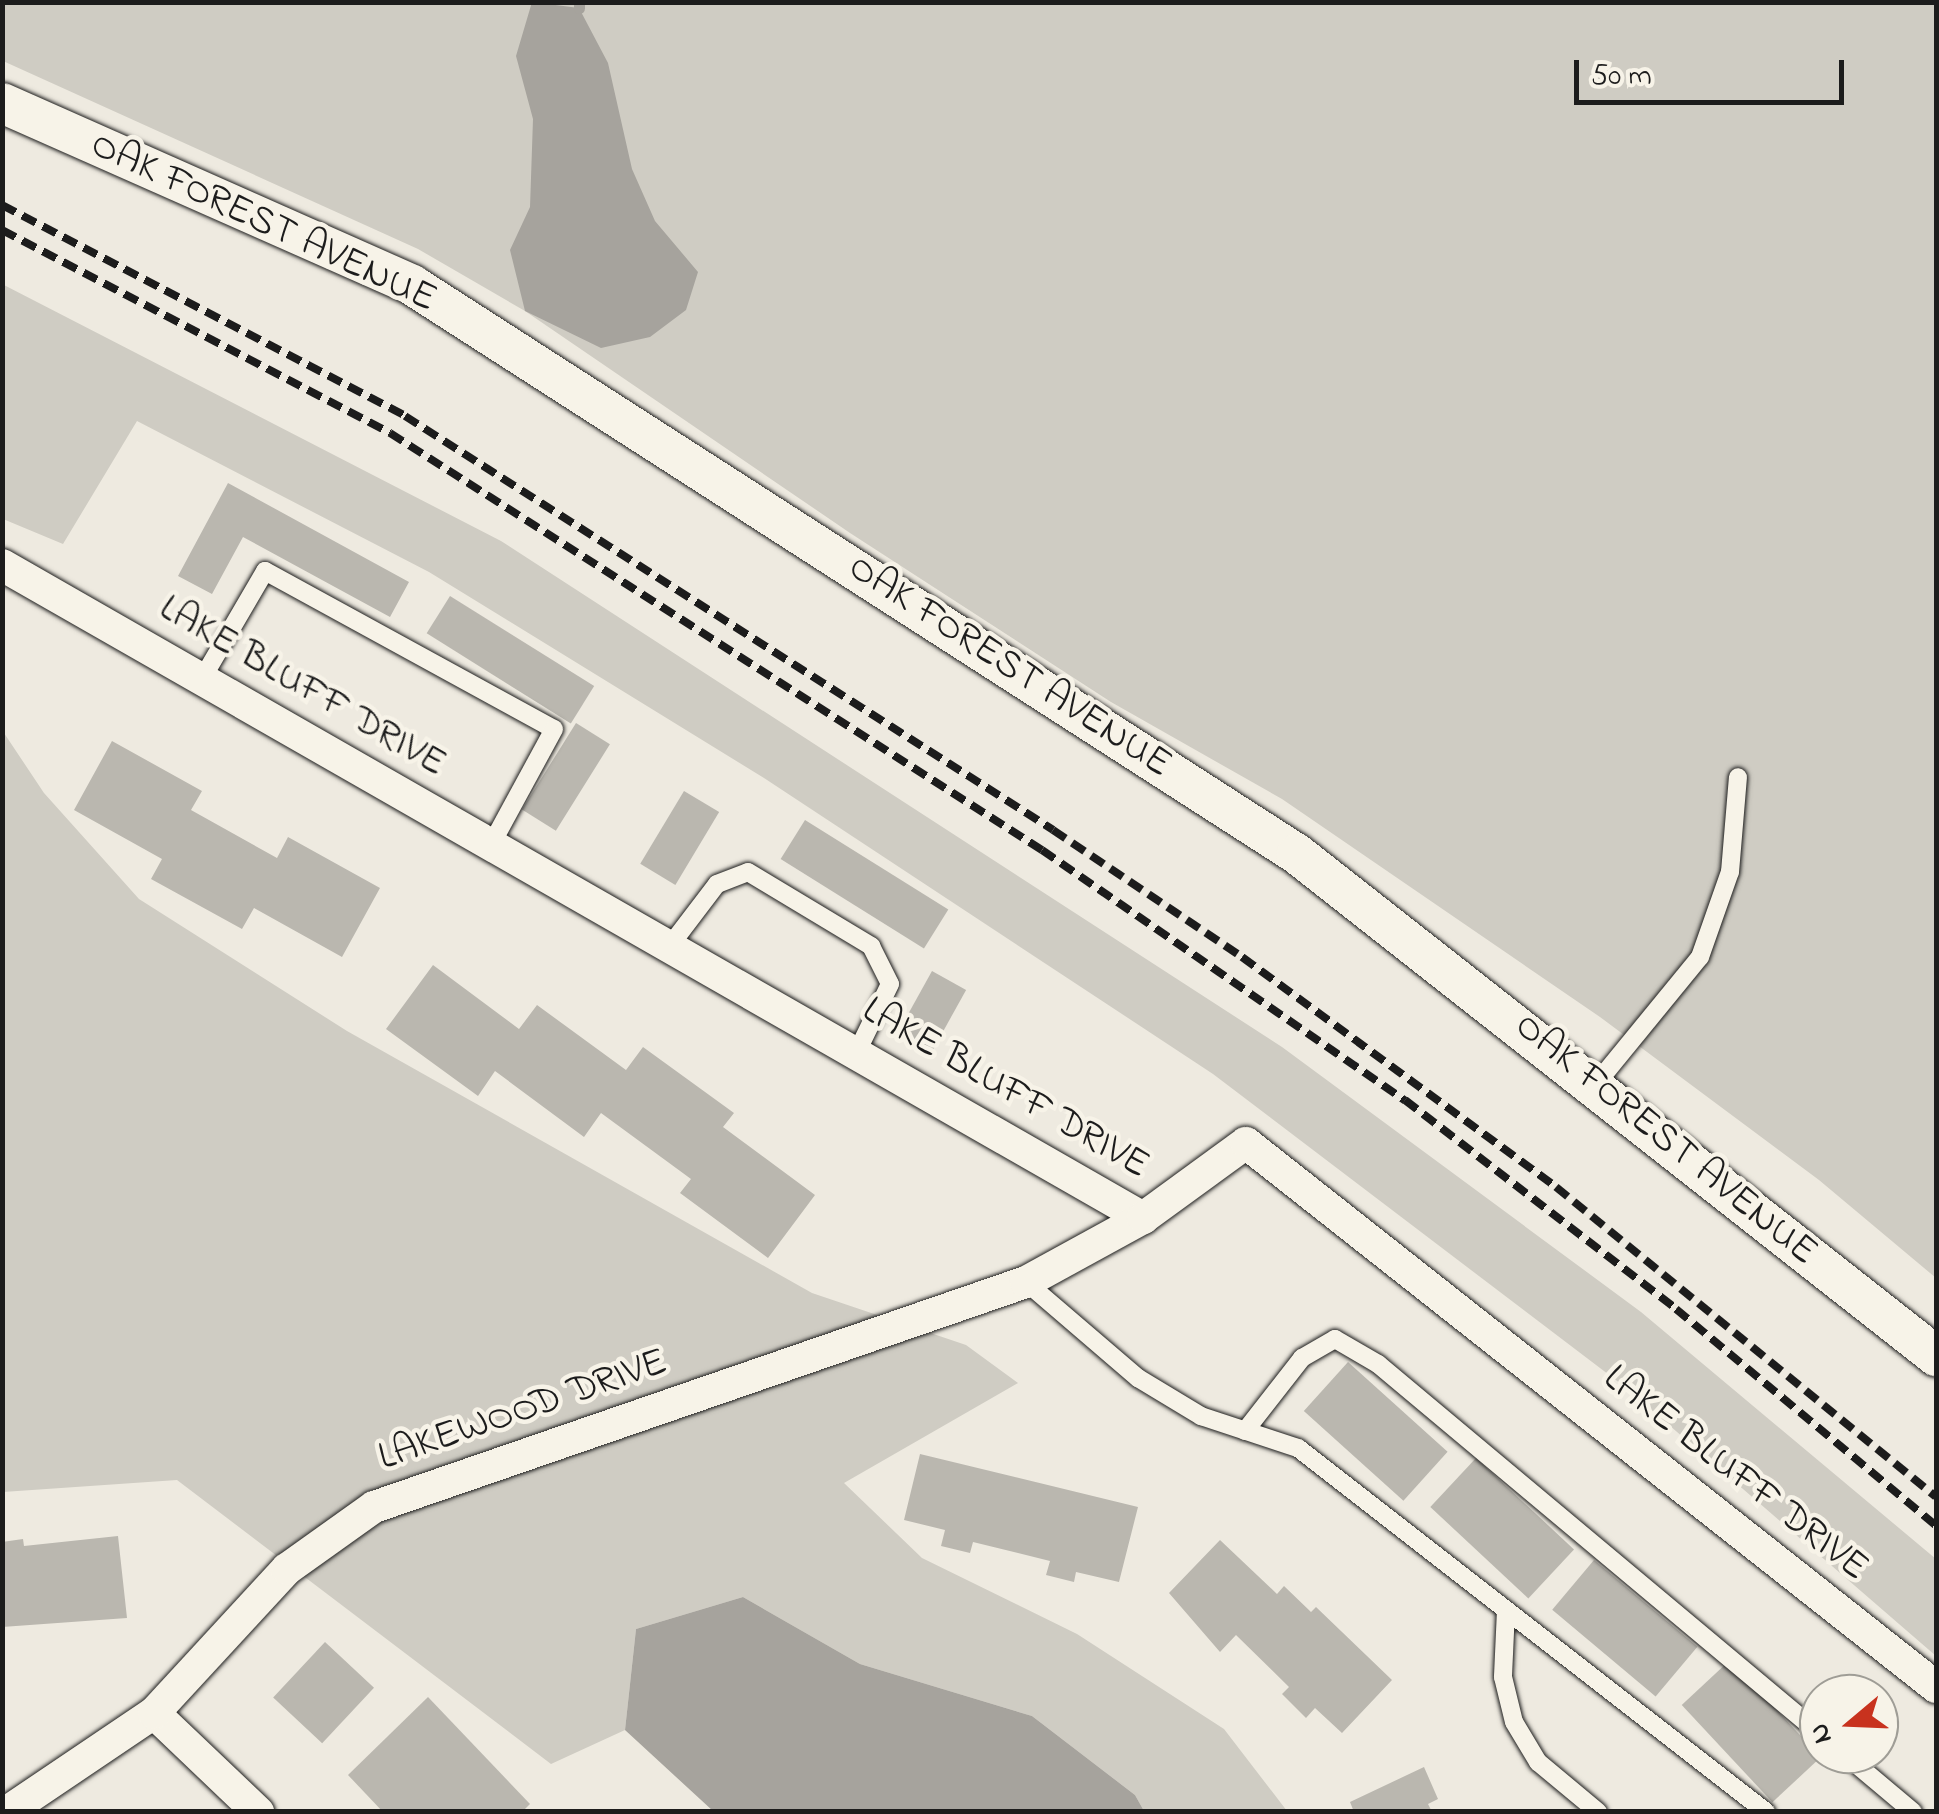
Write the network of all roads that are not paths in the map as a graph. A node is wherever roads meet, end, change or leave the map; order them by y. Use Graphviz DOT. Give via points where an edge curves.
graph roads {
  1 [pos="2,104"];
  2 [pos="2,565"];
  3 [pos="202,679"];
  4 [pos="1738,777"];
  5 [pos="491,844"];
  6 [pos="669,946"];
  7 [pos="856,1054"];
  8 [pos="1596,1084"];
  9 [pos="1143,1218"];
  10 [pos="1026,1282"];
  11 [pos="1936,1356"];
  12 [pos="1245,1431"];
  13 [pos="1506,1610"];
  14 [pos="1936,1687"];
  15 [pos="154,1713"];
  16 [pos="1799,1716"];
  17 [pos="1868,1774"];
  18 [pos="8,1812"];
  19 [pos="258,1812"];
  20 [pos="1598,1812"];
  21 [pos="1766,1812"];
  22 [pos="1913,1812"];
  1 -- 8 [label="street, OAK FOREST AVENUE" via="412,285 1298,854"];
  2 -- 3 [label="street, LAKE BLUFF DRIVE"];
  3 -- 5 [label="street, LAKE BLUFF DRIVE"];
  3 -- 5 [label="lane" via="265,571 554,729"];
  4 -- 8 [label="lane" via="1730,872 1700,957"];
  5 -- 6 [label="street, LAKE BLUFF DRIVE"];
  6 -- 7 [label="street, LAKE BLUFF DRIVE"];
  6 -- 7 [label="lane" via="716,884 748,872 871,946 890,984"];
  7 -- 9 [label="street, LAKE BLUFF DRIVE"];
  8 -- 11 [label="street, OAK FOREST AVENUE"];
  9 -- 10 [label="street, LAKEWOOD DRIVE"];
  9 -- 14 [label="street, LAKE BLUFF DRIVE" via="1246,1143"];
  10 -- 12 [label="lane" via="1138,1378 1201,1416"];
  10 -- 15 [label="street, LAKEWOOD DRIVE" via="374,1507 288,1570"];
  12 -- 13 [label="lane" via="1298,1448"];
  12 -- 16 [label="lane" via="1302,1358 1335,1339 1378,1364"];
  13 -- 20 [label="lane" via="1504,1677 1514,1722 1538,1762"];
  13 -- 21 [label="lane"];
  15 -- 18 [label="street, LAKEWOOD DRIVE"];
  15 -- 19 [label="street"];
  17 -- 22 [label="lane"];
}
